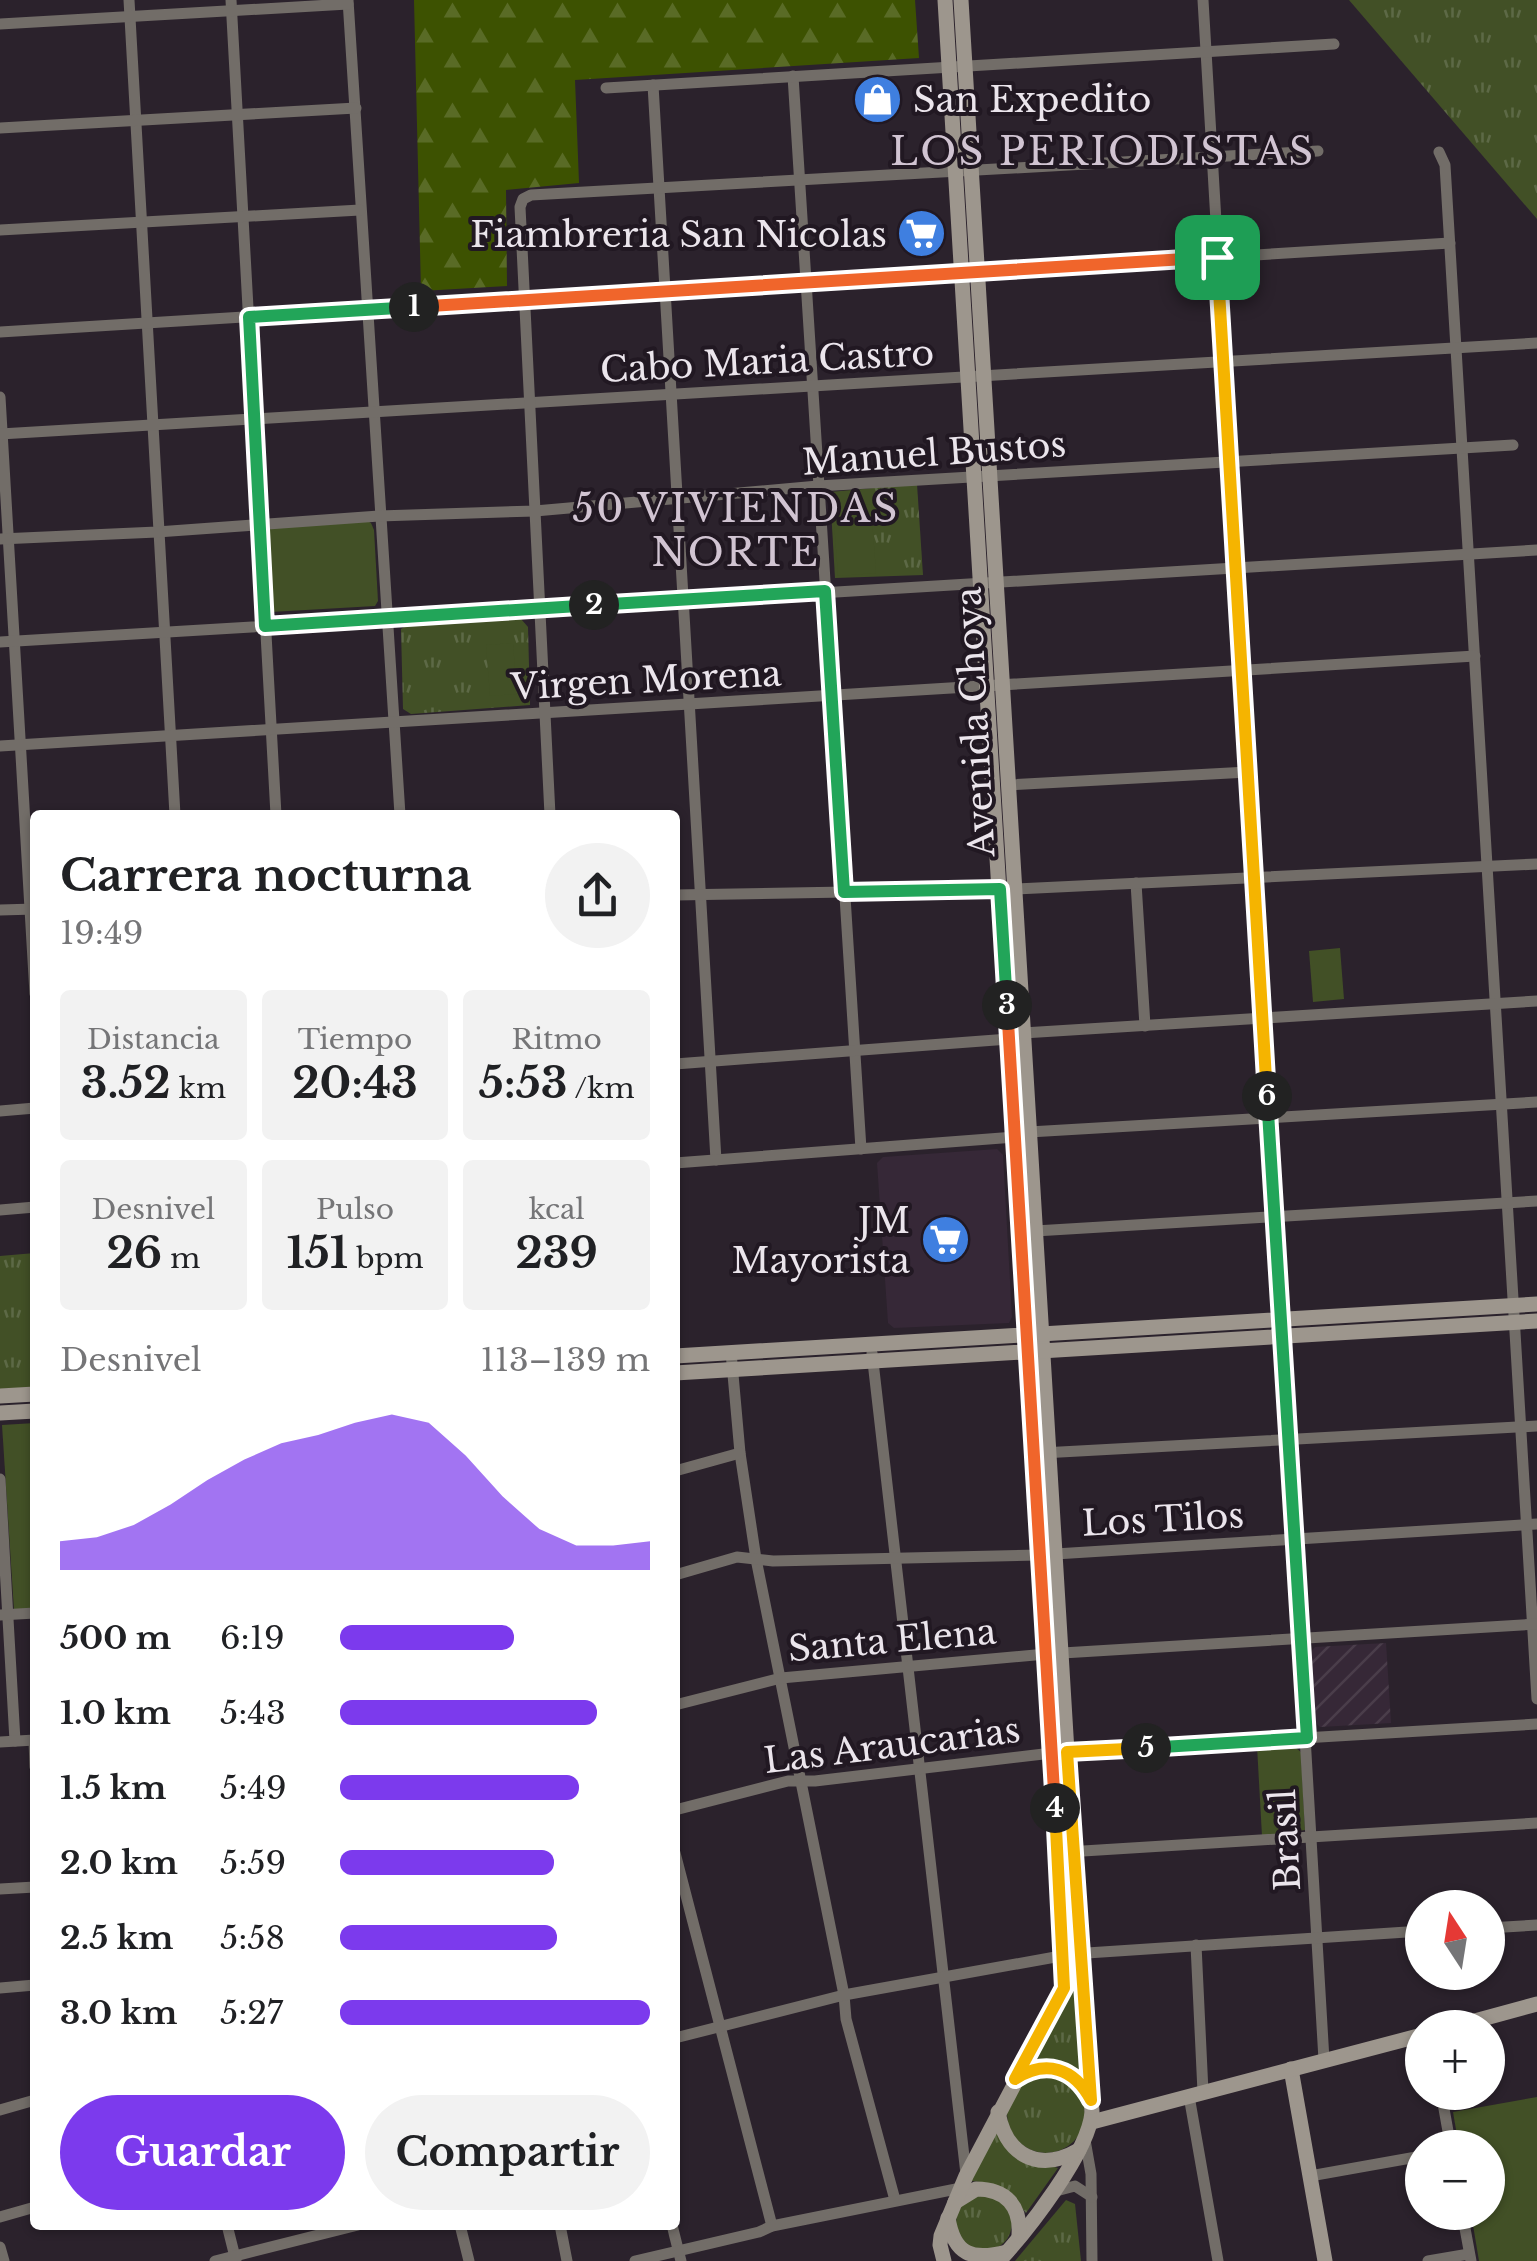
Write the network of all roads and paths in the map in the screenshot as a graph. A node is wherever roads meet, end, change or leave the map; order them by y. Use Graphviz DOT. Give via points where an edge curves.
graph roads {
  1 [pos="129,0"];
  2 [pos="945,0"];
  3 [pos="961,0"];
  4 [pos="1203,0"];
  5 [pos="348,2"];
  6 [pos="231,5"];
  7 [pos="130,17"];
  8 [pos="0,24"];
  9 [pos="1334,44"];
  10 [pos="1206,52"];
  11 [pos="957,66"];
  12 [pos="793,76"];
  13 [pos="653,85"];
  14 [pos="606,88"];
  15 [pos="356,108"];
  16 [pos="238,114"];
  17 [pos="135,122"];
  18 [pos="0,128"];
  19 [pos="1318,151"];
  20 [pos="1439,152"];
  21 [pos="1211,157"];
  22 [pos="963,171"];
  23 [pos="801,180"];
  24 [pos="659,188"];
  25 [pos="360,210"];
  26 [pos="244,218"];
  27 [pos="141,224"];
  28 [pos="0,230"];
  29 [pos="1450,243"];
  30 [pos="1217,257"];
  31 [pos="969,271"];
  32 [pos="806,282"];
  33 [pos="664,290"];
  34 [pos="524,298"];
  35 [pos="366,310"];
  36 [pos="249,317"];
  37 [pos="146,323"];
  38 [pos="0,332"];
  39 [pos="1537,343"];
  40 [pos="1456,348"];
  41 [pos="1223,362"];
  42 [pos="976,376"];
  43 [pos="812,385"];
  44 [pos="670,394"];
  45 [pos="0,397"];
  46 [pos="530,402"];
  47 [pos="372,412"];
  48 [pos="254,420"];
  49 [pos="151,426"];
  50 [pos="1,434"];
  51 [pos="1512,445"];
  52 [pos="1462,448"];
  53 [pos="1229,462"];
  54 [pos="982,477"];
  55 [pos="818,486"];
  56 [pos="676,499"];
  57 [pos="535,512"];
  58 [pos="379,516"];
  59 [pos="257,523"];
  60 [pos="157,532"];
  61 [pos="4,538"];
  62 [pos="1537,550"];
  63 [pos="1469,553"];
  64 [pos="1235,567"];
  65 [pos="989,581"];
  66 [pos="825,591"];
  67 [pos="683,600"];
  68 [pos="538,609"];
  69 [pos="388,618"];
  70 [pos="265,626"];
  71 [pos="164,632"];
  72 [pos="14,641"];
  73 [pos="0,642"];
  74 [pos="1475,656"];
  75 [pos="1242,671"];
  76 [pos="995,686"];
  77 [pos="832,696"];
  78 [pos="689,704"];
  79 [pos="544,713"];
  80 [pos="394,722"];
  81 [pos="271,730"];
  82 [pos="170,736"];
  83 [pos="20,745"];
  84 [pos="0,746"];
  85 [pos="1248,772"];
  86 [pos="1008,785"];
  87 [pos="176,810"];
  88 [pos="276,810"];
  89 [pos="400,810"];
  90 [pos="550,810"];
  91 [pos="1537,864"];
  92 [pos="1487,866"];
  93 [pos="1254,878"];
  94 [pos="30,882"];
  95 [pos="1136,883"];
  96 [pos="1007,889"];
  97 [pos="844,892"];
  98 [pos="680,895"];
  99 [pos="700,895"];
  100 [pos="30,909"];
  101 [pos="0,910"];
  102 [pos="1537,1001"];
  103 [pos="1496,1004"];
  104 [pos="1263,1018"];
  105 [pos="1145,1026"];
  106 [pos="1016,1036"];
  107 [pos="854,1050"];
  108 [pos="710,1061"];
  109 [pos="680,1064"];
  110 [pos="1537,1102"];
  111 [pos="1501,1104"];
  112 [pos="30,1108"];
  113 [pos="0,1110"];
  114 [pos="1269,1118"];
  115 [pos="1022,1135"];
  116 [pos="861,1149"];
  117 [pos="716,1160"];
  118 [pos="680,1163"];
  119 [pos="1537,1201"];
  120 [pos="1507,1203"];
  121 [pos="30,1208"];
  122 [pos="0,1210"];
  123 [pos="1274,1216"];
  124 [pos="1035,1231"];
  125 [pos="1537,1304"];
  126 [pos="1514,1314"];
  127 [pos="1537,1321"];
  128 [pos="1282,1328"];
  129 [pos="1034,1343"];
  130 [pos="872,1352"];
  131 [pos="680,1356"];
  132 [pos="732,1361"];
  133 [pos="680,1372"];
  134 [pos="30,1394"];
  135 [pos="0,1396"];
  136 [pos="30,1410"];
  137 [pos="0,1413"];
  138 [pos="1537,1426"];
  139 [pos="1520,1427"];
  140 [pos="1288,1439"];
  141 [pos="740,1452"];
  142 [pos="1041,1454"];
  143 [pos="680,1470"];
  144 [pos="0,1479"];
  145 [pos="1532,1525"];
  146 [pos="1295,1539"];
  147 [pos="1047,1554"];
  148 [pos="894,1559"];
  149 [pos="756,1560"];
  150 [pos="680,1574"];
  151 [pos="30,1612"];
  152 [pos="4,1614"];
  153 [pos="1535,1625"];
  154 [pos="1301,1640"];
  155 [pos="1053,1653"];
  156 [pos="908,1667"];
  157 [pos="781,1678"];
  158 [pos="1537,1699"];
  159 [pos="680,1704"];
  160 [pos="1537,1724"];
  161 [pos="1307,1738"];
  162 [pos="30,1740"];
  163 [pos="15,1741"];
  164 [pos="0,1742"];
  165 [pos="1059,1753"];
  166 [pos="919,1768"];
  167 [pos="800,1781"];
  168 [pos="680,1809"];
  169 [pos="1537,1824"];
  170 [pos="1312,1838"];
  171 [pos="1066,1852"];
  172 [pos="680,1872"];
  173 [pos="30,1887"];
  174 [pos="0,1889"];
  175 [pos="1537,1925"];
  176 [pos="1505,1927"];
  177 [pos="1405,1932"];
  178 [pos="1318,1937"];
  179 [pos="1196,1945"];
  180 [pos="1072,1954"];
  181 [pos="943,1977"];
  182 [pos="30,1985"];
  183 [pos="0,1988"];
  184 [pos="844,1995"];
  185 [pos="1537,2004"];
  186 [pos="1505,2013"];
  187 [pos="720,2026"];
  188 [pos="680,2037"];
  189 [pos="1405,2039"];
  190 [pos="1324,2060"];
  191 [pos="1291,2069"];
  192 [pos="1015,2079"];
  193 [pos="1196,2094"];
  194 [pos="1091,2100"];
  195 [pos="30,2101"];
  196 [pos="0,2110"];
  197 [pos="998,2112"];
  198 [pos="1092,2122"];
  199 [pos="1082,2145"];
  200 [pos="1405,2159"];
  201 [pos="1310,2176"];
  202 [pos="961,2189"];
  203 [pos="1052,2192"];
  204 [pos="1092,2198"];
  205 [pos="895,2200"];
  206 [pos="30,2208"];
  207 [pos="0,2217"];
  208 [pos="948,2218"];
  209 [pos="772,2226"];
  210 [pos="228,2230"];
  211 [pos="340,2230"];
  212 [pos="461,2230"];
  213 [pos="561,2230"];
  214 [pos="673,2230"];
  215 [pos="1465,2230"];
  216 [pos="1019,2235"];
  217 [pos="0,2247"];
  218 [pos="680,2256"];
  219 [pos="1003,2257"];
  220 [pos="1470,2257"];
  221 [pos="236,2258"];
  222 [pos="4,2261"];
  223 [pos="215,2261"];
  224 [pos="470,2261"];
  225 [pos="567,2261"];
  226 [pos="635,2261"];
  227 [pos="944,2261"];
  228 [pos="1092,2261"];
  229 [pos="1218,2261"];
  230 [pos="1325,2261"];
  231 [pos="1428,2261"];
  1 -- 7 [label="street"];
  2 -- 11 [label="main road, Avenida Choya"];
  3 -- 11 [label="main road, Avenida Choya"];
  4 -- 10 [label="street, Brasil"];
  5 -- 6 [label="street"];
  5 -- 15 [label="street"];
  6 -- 7 [label="street"];
  6 -- 16 [label="street"];
  7 -- 8 [label="street"];
  7 -- 17 [label="street"];
  9 -- 10 [label="street"];
  10 -- 11 [label="street"];
  10 -- 21 [label="street, Brasil"];
  11 -- 12 [label="street"];
  11 -- 22 [label="main road, Avenida Choya"];
  12 -- 13 [label="street"];
  12 -- 23 [label="street"];
  13 -- 14 [label="street"];
  13 -- 24 [label="street"];
  15 -- 16 [label="street"];
  15 -- 25 [label="street"];
  16 -- 17 [label="street"];
  16 -- 26 [label="street"];
  17 -- 18 [label="street"];
  17 -- 27 [label="street"];
  19 -- 21 [label="street"];
  20 -- 29 [label="street"];
  21 -- 22 [label="street"];
  21 -- 30 [label="street, Brasil"];
  22 -- 23 [label="street"];
  22 -- 31 [label="main road, Avenida Choya"];
  23 -- 24 [label="street"];
  23 -- 32 [label="street"];
  24 -- 33 [label="street"];
  24 -- 34 [label="street" via="523,199"];
  25 -- 26 [label="street"];
  25 -- 35 [label="street"];
  26 -- 27 [label="street"];
  26 -- 36 [label="street"];
  27 -- 28 [label="street"];
  27 -- 37 [label="street"];
  29 -- 30 [label="street"];
  29 -- 40 [label="street"];
  30 -- 31 [label="street"];
  30 -- 41 [label="street, Brasil"];
  31 -- 32 [label="street"];
  31 -- 42 [label="main road, Avenida Choya"];
  32 -- 33 [label="street"];
  32 -- 43 [label="street"];
  33 -- 34 [label="street"];
  33 -- 44 [label="street"];
  34 -- 35 [label="street"];
  34 -- 46 [label="street"];
  35 -- 36 [label="street"];
  35 -- 47 [label="street"];
  36 -- 37 [label="street"];
  36 -- 48 [label="street"];
  37 -- 38 [label="street"];
  37 -- 49 [label="street"];
  39 -- 40 [label="street, Cabo Maria Castro"];
  40 -- 41 [label="street, Cabo Maria Castro"];
  40 -- 52 [label="street"];
  41 -- 42 [label="street, Cabo Maria Castro"];
  41 -- 53 [label="street, Brasil"];
  42 -- 43 [label="street, Cabo Maria Castro"];
  42 -- 54 [label="main road, Avenida Choya"];
  43 -- 44 [label="street, Cabo Maria Castro"];
  43 -- 55 [label="street"];
  44 -- 46 [label="street, Cabo Maria Castro"];
  44 -- 56 [label="street"];
  45 -- 50 [label="street"];
  46 -- 47 [label="street, Cabo Maria Castro"];
  46 -- 57 [label="street"];
  47 -- 48 [label="street, Cabo Maria Castro"];
  47 -- 58 [label="street"];
  48 -- 49 [label="street, Cabo Maria Castro"];
  48 -- 59 [label="street"];
  49 -- 50 [label="street, Cabo Maria Castro"];
  49 -- 60 [label="street"];
  50 -- 61 [label="street"];
  51 -- 52 [label="street, Manuel Bustos"];
  52 -- 53 [label="street, Manuel Bustos"];
  52 -- 63 [label="street"];
  53 -- 54 [label="street, Manuel Bustos"];
  53 -- 64 [label="street, Brasil"];
  54 -- 55 [label="street, Manuel Bustos"];
  54 -- 65 [label="main road, Avenida Choya"];
  55 -- 56 [label="street, Manuel Bustos"];
  55 -- 66 [label="street"];
  56 -- 57 [label="street, Manuel Bustos"];
  56 -- 67 [label="street"];
  57 -- 58 [label="street, Manuel Bustos"];
  57 -- 68 [label="street"];
  58 -- 59 [label="street, Manuel Bustos"];
  58 -- 69 [label="street"];
  59 -- 60 [label="street, Manuel Bustos"];
  59 -- 70 [label="street"];
  60 -- 61 [label="street, Manuel Bustos"];
  60 -- 71 [label="street"];
  61 -- 72 [label="street"];
  62 -- 63 [label="street"];
  63 -- 64 [label="street"];
  63 -- 74 [label="street"];
  64 -- 65 [label="street"];
  64 -- 75 [label="street, Brasil"];
  65 -- 66 [label="street"];
  65 -- 76 [label="main road, Avenida Choya"];
  66 -- 67 [label="street"];
  66 -- 77 [label="street"];
  67 -- 68 [label="street"];
  67 -- 78 [label="street"];
  68 -- 69 [label="street"];
  68 -- 79 [label="street"];
  69 -- 70 [label="street"];
  69 -- 80 [label="street"];
  70 -- 71 [label="street"];
  70 -- 81 [label="street"];
  71 -- 72 [label="street"];
  71 -- 82 [label="street"];
  72 -- 73 [label="street"];
  72 -- 83 [label="street"];
  74 -- 75 [label="street, Virgen Morena"];
  74 -- 92 [label="street"];
  75 -- 76 [label="street, Virgen Morena"];
  75 -- 85 [label="street, Brasil"];
  76 -- 77 [label="street, Virgen Morena"];
  76 -- 86 [label="main road, Avenida Choya"];
  76 -- 96 [label="main road, Avenida Choya"];
  77 -- 78 [label="street, Virgen Morena"];
  77 -- 97 [label="street"];
  78 -- 79 [label="street, Virgen Morena"];
  78 -- 99 [label="street"];
  79 -- 80 [label="street, Virgen Morena"];
  79 -- 90 [label="street"];
  80 -- 81 [label="street, Virgen Morena"];
  80 -- 89 [label="street"];
  81 -- 82 [label="street, Virgen Morena"];
  81 -- 88 [label="street"];
  82 -- 83 [label="street, Virgen Morena"];
  82 -- 87 [label="street"];
  83 -- 84 [label="street, Virgen Morena"];
  83 -- 94 [label="street"];
  85 -- 86 [label="street"];
  85 -- 93 [label="street, Brasil"];
  86 -- 96 [label="main road, Avenida Choya"];
  91 -- 92 [label="street"];
  92 -- 93 [label="street"];
  92 -- 103 [label="street"];
  93 -- 95 [label="street"];
  93 -- 104 [label="street, Brasil"];
  95 -- 96 [label="street"];
  95 -- 105 [label="street"];
  96 -- 97 [label="street"];
  96 -- 106 [label="main road, Avenida Choya"];
  97 -- 99 [label="street"];
  97 -- 107 [label="street"];
  98 -- 99 [label="street"];
  99 -- 108 [label="street"];
  100 -- 101 [label="street"];
  102 -- 103 [label="street"];
  103 -- 104 [label="street"];
  103 -- 111 [label="street"];
  104 -- 105 [label="street"];
  104 -- 114 [label="street, Brasil"];
  105 -- 106 [label="street"];
  106 -- 107 [label="street"];
  106 -- 115 [label="main road, Avenida Choya"];
  107 -- 108 [label="street"];
  107 -- 116 [label="street"];
  108 -- 109 [label="street"];
  108 -- 117 [label="street"];
  110 -- 111 [label="street"];
  111 -- 114 [label="street"];
  111 -- 120 [label="street"];
  112 -- 113 [label="street"];
  114 -- 115 [label="street"];
  114 -- 123 [label="street, Brasil"];
  115 -- 116 [label="street"];
  115 -- 124 [label="main road, Avenida Choya"];
  115 -- 129 [label="main road, Avenida Choya"];
  116 -- 117 [label="street"];
  117 -- 118 [label="street"];
  119 -- 120 [label="street"];
  120 -- 123 [label="street"];
  120 -- 126 [label="street"];
  121 -- 122 [label="street"];
  123 -- 124 [label="street"];
  123 -- 128 [label="street, Brasil"];
  124 -- 129 [label="main road, Avenida Choya"];
  125 -- 126 [label="main road"];
  126 -- 127 [label="main road"];
  126 -- 128 [label="main road"];
  126 -- 139 [label="street"];
  128 -- 129 [label="main road"];
  128 -- 140 [label="street, Brasil"];
  129 -- 130 [label="main road"];
  129 -- 142 [label="main road, Avenida Choya"];
  130 -- 132 [label="main road"];
  130 -- 148 [label="street"];
  131 -- 132 [label="main road"];
  132 -- 133 [label="main road"];
  132 -- 141 [label="street"];
  134 -- 135 [label="main road"];
  136 -- 137 [label="main road"];
  138 -- 139 [label="street"];
  139 -- 140 [label="street"];
  139 -- 145 [label="street"];
  140 -- 142 [label="street"];
  140 -- 146 [label="street, Brasil"];
  141 -- 143 [label="street"];
  141 -- 149 [label="street"];
  142 -- 147 [label="main road, Avenida Choya"];
  144 -- 152 [label="street"];
  145 -- 146 [label="street, Los Tilos"];
  145 -- 153 [label="street"];
  146 -- 147 [label="street, Los Tilos"];
  146 -- 154 [label="street, Brasil"];
  147 -- 148 [label="street, Los Tilos"];
  147 -- 155 [label="main road, Avenida Choya"];
  148 -- 149 [label="street, Los Tilos"];
  148 -- 156 [label="street"];
  149 -- 150 [label="street, Los Tilos" via="736,1557"];
  149 -- 157 [label="street"];
  151 -- 152 [label="street"];
  152 -- 163 [label="street"];
  153 -- 154 [label="street, Santa Elena"];
  153 -- 158 [label="street"];
  154 -- 155 [label="street, Santa Elena"];
  154 -- 161 [label="street, Brasil"];
  155 -- 156 [label="street, Santa Elena"];
  155 -- 165 [label="main road, Avenida Choya"];
  156 -- 157 [label="street, Santa Elena"];
  156 -- 166 [label="street"];
  157 -- 159 [label="street, Santa Elena"];
  157 -- 167 [label="street"];
  160 -- 161 [label="street, Las Araucarias"];
  161 -- 165 [label="street, Las Araucarias"];
  161 -- 170 [label="street, Brasil"];
  162 -- 163 [label="street"];
  163 -- 164 [label="street"];
  165 -- 166 [label="street, Las Araucarias"];
  165 -- 171 [label="main road, Avenida Choya"];
  166 -- 167 [label="street, Las Araucarias"];
  166 -- 181 [label="street"];
  167 -- 168 [label="street, Las Araucarias"];
  167 -- 184 [label="street"];
  169 -- 170 [label="street"];
  170 -- 171 [label="street"];
  170 -- 178 [label="street, Brasil"];
  171 -- 180 [label="main road, Avenida Choya"];
  172 -- 187 [label="street"];
  173 -- 174 [label="street"];
  175 -- 176 [label="street"];
  177 -- 178 [label="street"];
  178 -- 179 [label="street"];
  178 -- 190 [label="street, Brasil"];
  179 -- 180 [label="street"];
  179 -- 193 [label="street"];
  180 -- 181 [label="street"];
  180 -- 192 [label="main road, Avenida Choya" via="1062,1996"];
  180 -- 194 [label="main road, Avenida Choya"];
  181 -- 184 [label="street"];
  181 -- 202 [label="street"];
  182 -- 183 [label="street"];
  184 -- 187 [label="street"];
  184 -- 205 [label="street"];
  185 -- 186 [label="main road"];
  187 -- 188 [label="street"];
  187 -- 209 [label="street"];
  189 -- 190 [label="main road"];
  190 -- 191 [label="main road"];
  191 -- 193 [label="main road"];
  191 -- 201 [label="main road"];
  192 -- 194 [label="main road" via="1056,2068 1083,2085"];
  192 -- 197 [label="main road"];
  193 -- 198 [label="main road"];
  193 -- 229 [label="street"];
  194 -- 198 [label="main road"];
  195 -- 196 [label="street"];
  197 -- 199 [label="main road" via="1009,2143 1036,2160"];
  197 -- 202 [label="main road"];
  198 -- 199 [label="main road"];
  199 -- 203 [label="main road"];
  199 -- 204 [label="street"];
  200 -- 201 [label="street"];
  201 -- 230 [label="main road"];
  202 -- 205 [label="street"];
  202 -- 208 [label="main road"];
  202 -- 216 [label="main road" via="1001,2193 1017,2210"];
  203 -- 204 [label="street" via="1075,2186"];
  203 -- 216 [label="main road"];
  204 -- 228 [label="street"];
  205 -- 209 [label="street"];
  206 -- 207 [label="street"];
  208 -- 219 [label="main road" via="963,2253"];
  208 -- 227 [label="main road" via="940,2245"];
  209 -- 218 [label="street"];
  210 -- 221 [label="street"];
  211 -- 221 [label="street"];
  212 -- 224 [label="street"];
  213 -- 225 [label="street"];
  214 -- 218 [label="street"];
  215 -- 220 [label="street"];
  216 -- 219 [label="main road"];
  217 -- 222 [label="street"];
  218 -- 226 [label="street"];
  220 -- 231 [label="street"];
  221 -- 223 [label="street"];
}
